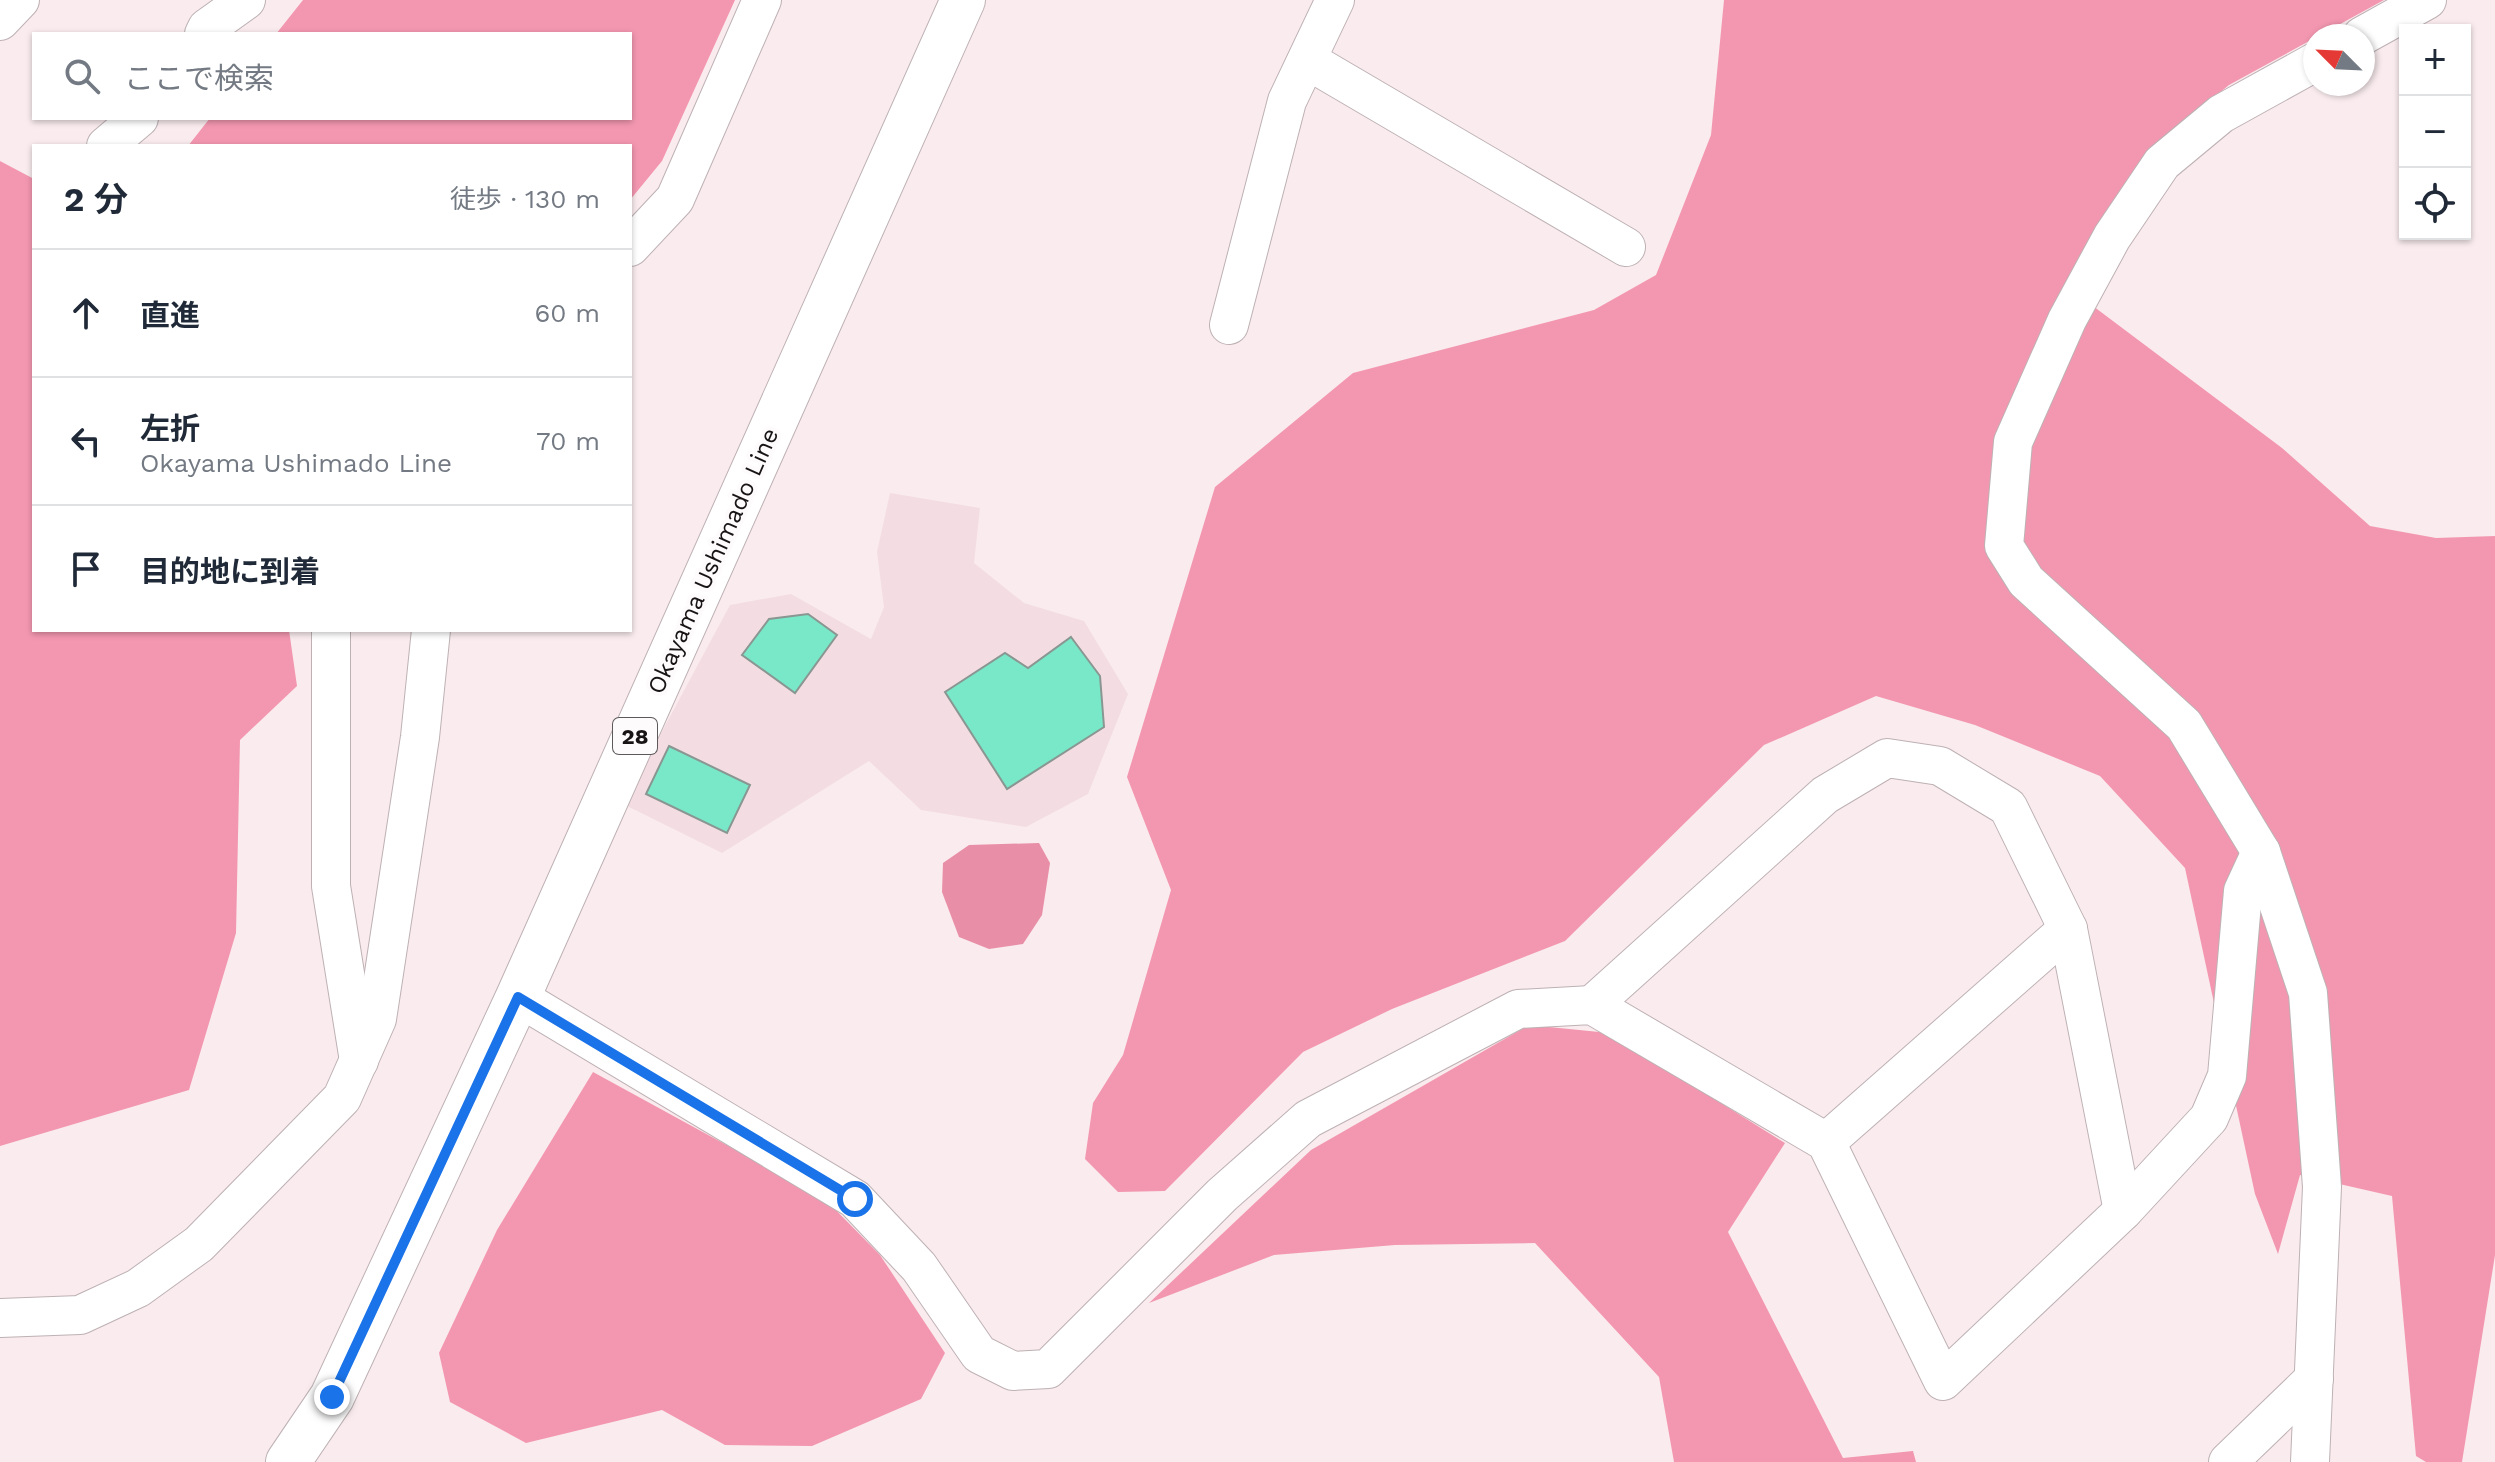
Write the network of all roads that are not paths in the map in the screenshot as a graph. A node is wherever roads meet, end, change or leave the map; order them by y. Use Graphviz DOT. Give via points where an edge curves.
graph roads {
  1 [pos="20,0"];
  2 [pos="246,0"];
  3 [pos="762,0"];
  4 [pos="963,0"];
  5 [pos="1335,0"];
  6 [pos="2427,0"];
  7 [pos="0,21"];
  8 [pos="2375,29"];
  9 [pos="205,32"];
  10 [pos="1307,60"];
  11 [pos="2303,69"];
  12 [pos="137,120"];
  13 [pos="108,144"];
  14 [pos="632,245"];
  15 [pos="1626,247"];
  16 [pos="1229,325"];
  17 [pos="331,632"];
  18 [pos="431,632"];
  19 [pos="2261,852"];
  20 [pos="2068,929"];
  21 [pos="518,997"];
  22 [pos="1592,1005"];
  23 [pos="359,1061"];
  24 [pos="1826,1142"];
  25 [pos="2123,1211"];
  26 [pos="0,1318"];
  27 [pos="2314,1379"];
  28 [pos="288,1462"];
  29 [pos="2228,1462"];
  30 [pos="2310,1462"];
  1 -- 7 [label="street"];
  2 -- 9 [label="street"];
  3 -- 14 [label="street" via="675,199"];
  4 -- 21 [label="main road, Okayama Ushimado Line / 28"];
  5 -- 10 [label="street"];
  6 -- 8 [label="street"];
  10 -- 15 [label="street"];
  10 -- 16 [label="street" via="1287,101"];
  11 -- 19 [label="street" via="2221,114 2162,163 2112,237 2067,320 2013,442 2004,546 2026,581 2184,725"];
  12 -- 13 [label="street"];
  17 -- 23 [label="street" via="331,886"];
  18 -- 23 [label="street" via="377,1019"];
  19 -- 25 [label="street" via="2243,891 2227,1076 2209,1118"];
  19 -- 27 [label="street" via="2308,993 2322,1187"];
  20 -- 22 [label="street" via="2008,807 1940,766 1887,758 1825,795"];
  20 -- 24 [label="street"];
  20 -- 25 [label="street"];
  21 -- 22 [label="street" via="855,1199 919,1267 979,1354 1013,1371 1048,1369 1222,1195 1308,1119 1518,1009"];
  21 -- 28 [label="main road, Okayama Ushimado Line / 28" via="332,1397"];
  22 -- 24 [label="street"];
  23 -- 26 [label="street" via="342,1098 265,1178 199,1244 138,1288 80,1315"];
  24 -- 25 [label="street" via="1943,1381"];
  27 -- 29 [label="street"];
  27 -- 30 [label="street"];
}
